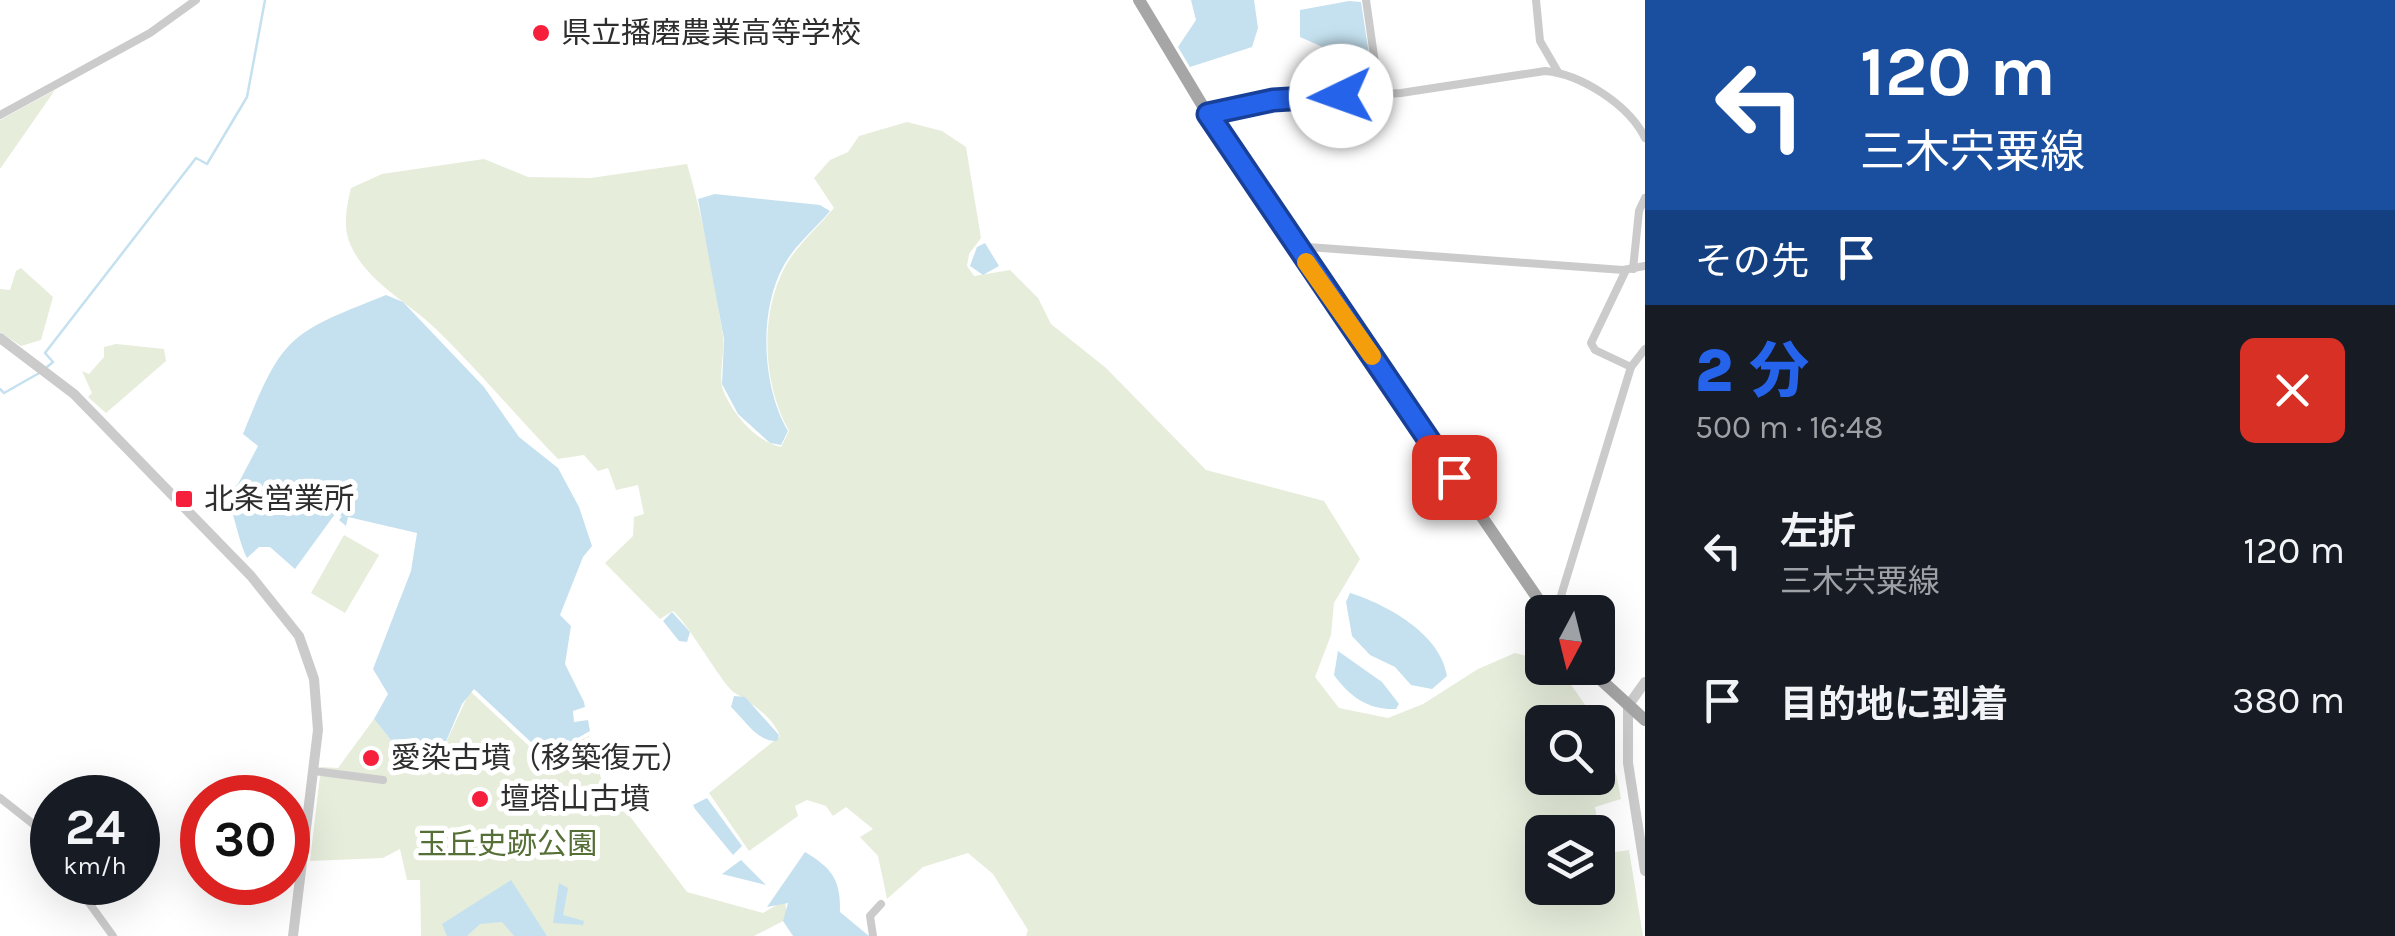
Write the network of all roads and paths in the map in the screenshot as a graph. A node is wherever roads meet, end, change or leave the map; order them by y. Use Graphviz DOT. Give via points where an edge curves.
graph roads {
  1 [pos="196,0"];
  2 [pos="1139,0"];
  3 [pos="1366,0"];
  4 [pos="1536,0"];
  5 [pos="1558,72"];
  6 [pos="1341,96"];
  7 [pos="0,114"];
  8 [pos="1208,114"];
  9 [pos="1645,114"];
  10 [pos="1635,122"];
  11 [pos="1645,138"];
  12 [pos="1645,198"];
  13 [pos="1298,250"];
  14 [pos="1645,266"];
  15 [pos="1629,270"];
  16 [pos="0,338"];
  17 [pos="1645,349"];
  18 [pos="1631,367"];
  19 [pos="1535,595"];
  20 [pos="1561,595"];
  21 [pos="1645,682"];
  22 [pos="1606,685"];
  23 [pos="1628,706"];
  24 [pos="1645,720"];
  25 [pos="314,771"];
  26 [pos="383,780"];
  27 [pos="0,798"];
  28 [pos="30,822"];
  29 [pos="1645,871"];
  30 [pos="881,904"];
  31 [pos="91,905"];
  32 [pos="113,936"];
  33 [pos="293,936"];
  34 [pos="873,936"];
  1 -- 7 [label="street" via="124,48"];
  2 -- 8 [label="main road"];
  3 -- 6 [label="street" via="1375,63 1344,82"];
  4 -- 5 [label="street" via="1540,41"];
  5 -- 6 [label="street" via="1528,70 1401,93"];
  5 -- 10 [label="street"];
  6 -- 8 [label="street" via="1273,100"];
  8 -- 13 [label="main road"];
  9 -- 10 [label="street"];
  10 -- 11 [label="street"];
  12 -- 15 [label="street"];
  13 -- 15 [label="street"];
  13 -- 19 [label="main road"];
  14 -- 15 [label="street"];
  15 -- 18 [label="street" via="1591,343"];
  16 -- 25 [label="street" via="74,394 291,621 318,705"];
  17 -- 18 [label="street"];
  18 -- 20 [label="street"];
  21 -- 23 [label="street"];
  22 -- 23 [label="main road"];
  23 -- 24 [label="main road"];
  23 -- 29 [label="street" via="1631,795"];
  25 -- 26 [label="street"];
  25 -- 33 [label="street"];
  27 -- 28 [label="street"];
  30 -- 34 [label="street" via="870,916"];
  31 -- 32 [label="street"];
}
